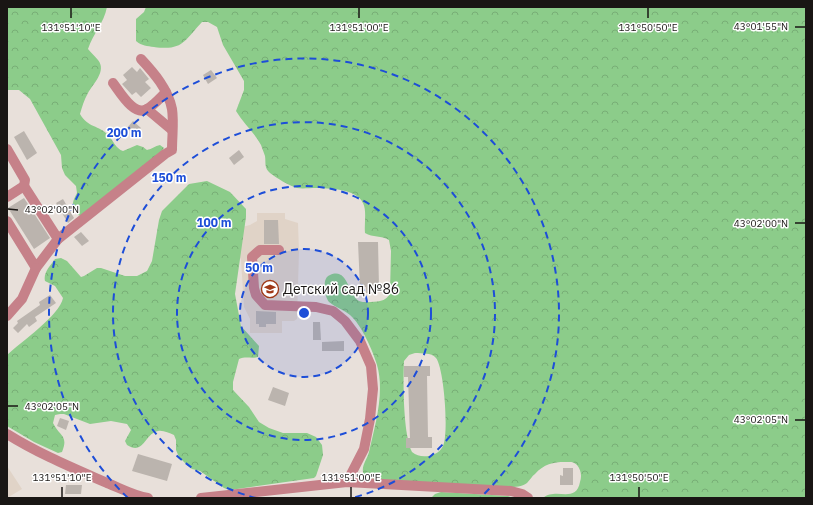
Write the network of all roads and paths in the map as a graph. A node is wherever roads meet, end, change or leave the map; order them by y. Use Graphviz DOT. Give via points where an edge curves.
graph roads {
  1 [pos="141,59"];
  2 [pos="113,83"];
  3 [pos="166,92"];
  4 [pos="147,109"];
  5 [pos="172,130"];
  6 [pos="7,149"];
  7 [pos="24,186"];
  8 [pos="7,197"];
  9 [pos="7,221"];
  10 [pos="58,239"];
  11 [pos="279,250"];
  12 [pos="36,268"];
  13 [pos="7,316"];
  14 [pos="7,434"];
  15 [pos="347,482"];
  16 [pos="148,498"];
  17 [pos="201,498"];
  18 [pos="528,498"];
  1 -- 3 [label="street"];
  2 -- 4 [label="street" via="133,109"];
  3 -- 4 [label="street"];
  3 -- 5 [label="street" via="172,110"];
  4 -- 5 [label="street"];
  5 -- 10 [label="street" via="172,150"];
  6 -- 7 [label="street" via="24,178"];
  7 -- 8 [label="street"];
  7 -- 10 [label="street"];
  9 -- 12 [label="street"];
  10 -- 12 [label="street"];
  11 -- 15 [label="street" via="260,250 252,257 256,295 264,304 316,307 333,311 345,320 360,341 370,366 373,389 370,420 364,449"];
  12 -- 13 [label="street" via="22,299"];
  14 -- 16 [label="street" via="37,452"];
  15 -- 17 [label="street"];
  15 -- 18 [label="street" via="511,491"];
}
